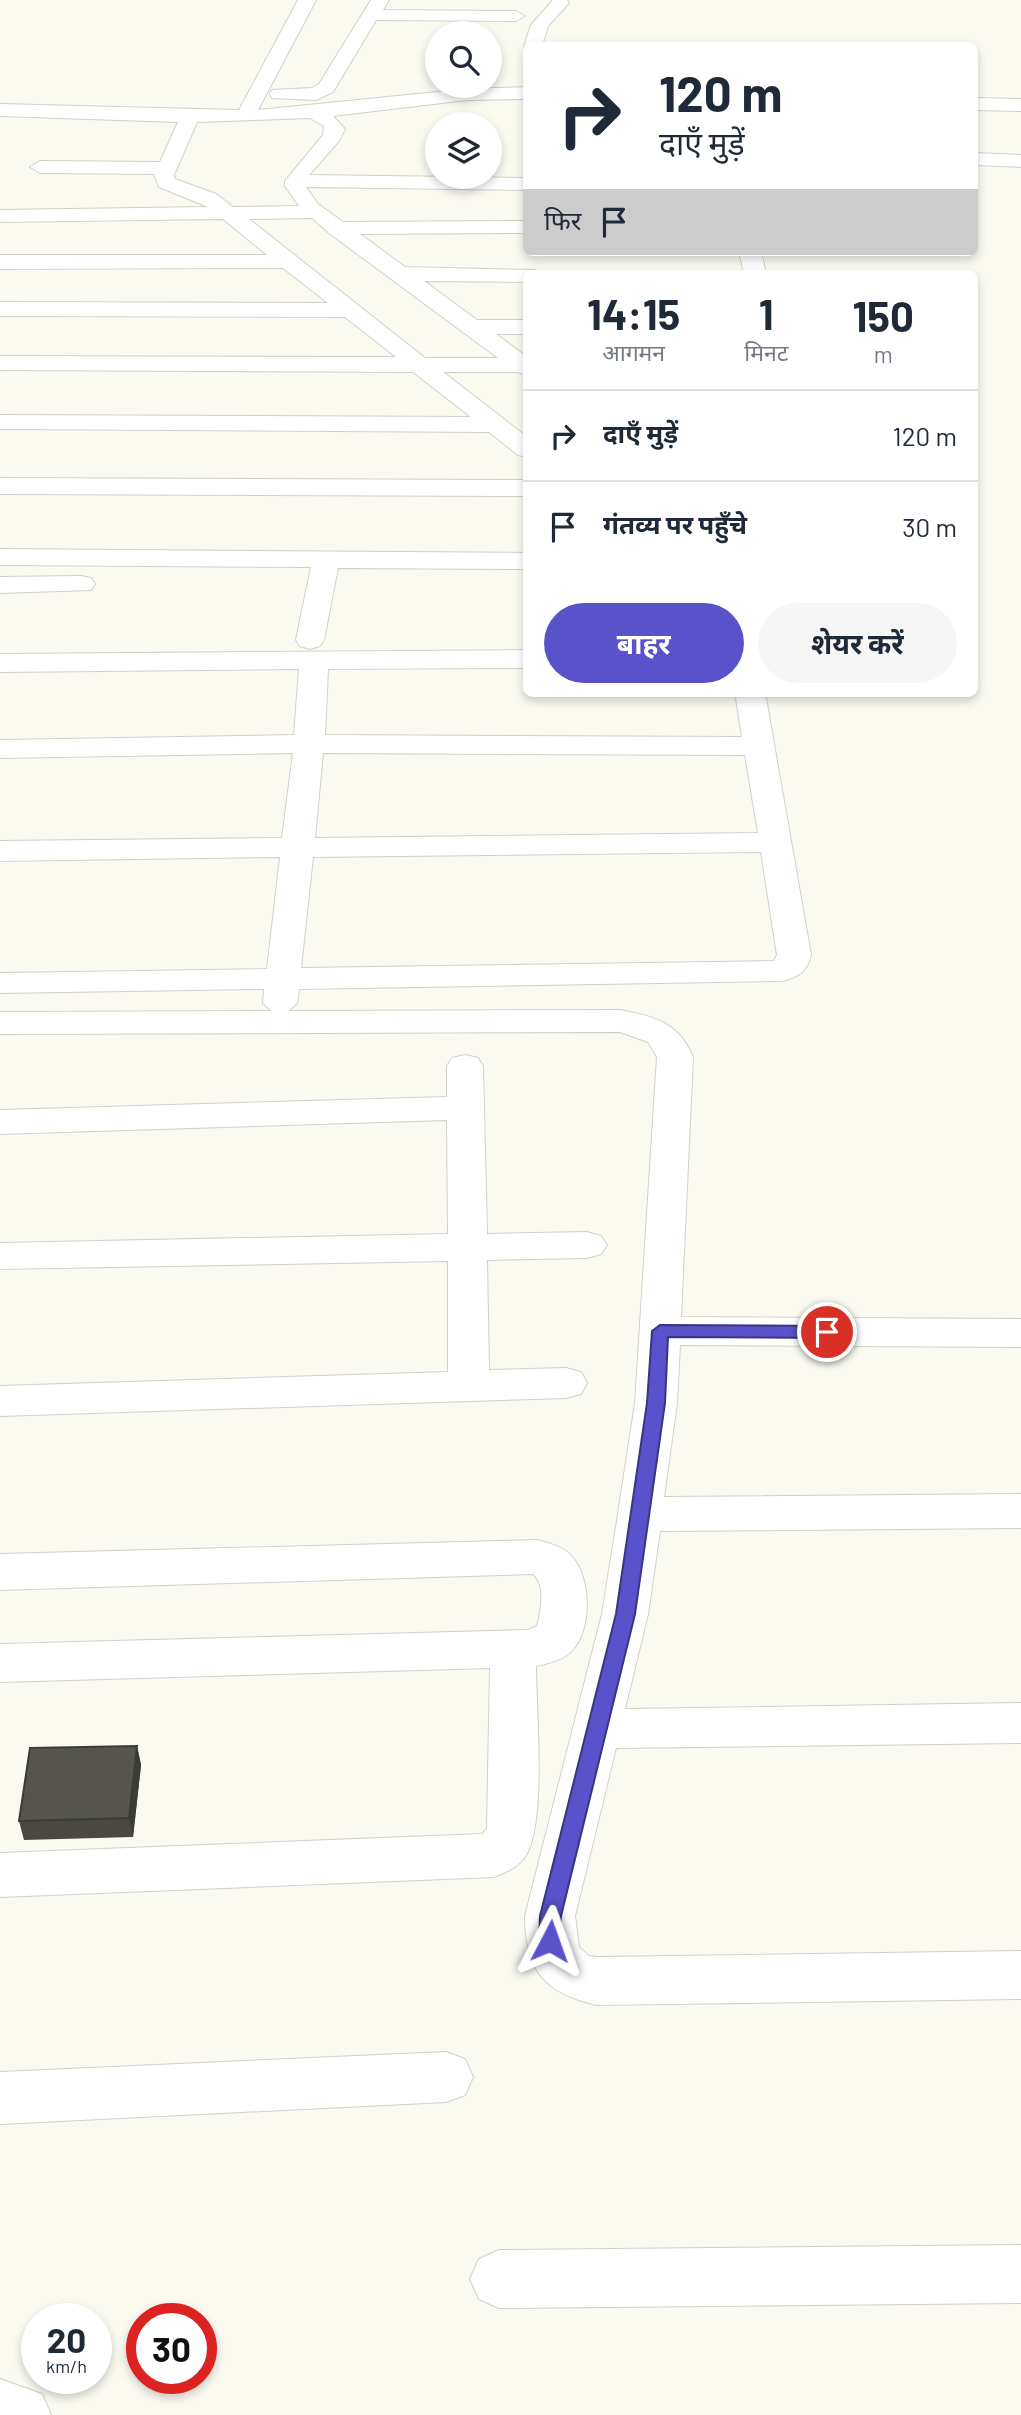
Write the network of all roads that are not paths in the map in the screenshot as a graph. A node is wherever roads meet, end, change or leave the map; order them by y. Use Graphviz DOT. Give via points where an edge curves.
graph roads {
  1 [pos="307,0"];
  2 [pos="560,3"];
  3 [pos="375,8"];
  4 [pos="516,16"];
  5 [pos="534,42"];
  6 [pos="523,87"];
  7 [pos="256,94"];
  8 [pos="978,104"];
  9 [pos="1021,105"];
  10 [pos="0,110"];
  11 [pos="314,112"];
  12 [pos="191,114"];
  13 [pos="246,115"];
  14 [pos="978,159"];
  15 [pos="1021,161"];
  16 [pos="40,167"];
  17 [pos="166,169"];
  18 [pos="295,181"];
  19 [pos="523,184"];
  20 [pos="317,212"];
  21 [pos="230,214"];
  22 [pos="0,216"];
  23 [pos="76,216"];
  24 [pos="523,227"];
  25 [pos="337,228"];
  26 [pos="289,261"];
  27 [pos="0,262"];
  28 [pos="58,262"];
  29 [pos="400,274"];
  30 [pos="523,275"];
  31 [pos="0,309"];
  32 [pos="40,309"];
  33 [pos="352,310"];
  34 [pos="471,327"];
  35 [pos="523,327"];
  36 [pos="17,357"];
  37 [pos="523,365"];
  38 [pos="422,366"];
  39 [pos="523,366"];
  40 [pos="0,422"];
  41 [pos="495,425"];
  42 [pos="523,447"];
  43 [pos="0,486"];
  44 [pos="523,488"];
  45 [pos="0,557"];
  46 [pos="327,560"];
  47 [pos="523,562"];
  48 [pos="81,584"];
  49 [pos="0,585"];
  50 [pos="82,639"];
  51 [pos="523,641"];
  52 [pos="312,650"];
  53 [pos="523,659"];
  54 [pos="0,663"];
  55 [pos="751,698"];
  56 [pos="309,744"];
  57 [pos="759,746"];
  58 [pos="0,750"];
  59 [pos="774,842"];
  60 [pos="298,848"];
  61 [pos="0,851"];
  62 [pos="282,977"];
  63 [pos="0,983"];
  64 [pos="278,1022"];
  65 [pos="0,1024"];
  66 [pos="465,1066"];
  67 [pos="466,1108"];
  68 [pos="0,1122"];
  69 [pos="587,1245"];
  70 [pos="469,1246"];
  71 [pos="0,1256"];
  72 [pos="660,1331"];
  73 [pos="1021,1333"];
  74 [pos="566,1383"];
  75 [pos="469,1386"];
  76 [pos="0,1401"];
  77 [pos="1021,1511"];
  78 [pos="640,1514"];
  79 [pos="0,1572"];
  80 [pos="513,1650"];
  81 [pos="0,1663"];
  82 [pos="1021,1723"];
  83 [pos="596,1729"];
  84 [pos="0,1875"];
  85 [pos="1021,1975"];
  86 [pos="446,2077"];
  87 [pos="0,2098"];
  88 [pos="1021,2274"];
  89 [pos="499,2279"];
  90 [pos="0,2409"];
  91 [pos="21,2415"];
  1 -- 7 [label="street"];
  2 -- 5 [label="street" via="540,25"];
  3 -- 4 [label="street"];
  3 -- 7 [label="street" via="322,92"];
  6 -- 11 [label="street"];
  7 -- 13 [label="street"];
  8 -- 9 [label="street"];
  10 -- 12 [label="street"];
  11 -- 13 [label="street"];
  11 -- 18 [label="street" via="335,130"];
  12 -- 13 [label="street"];
  12 -- 17 [label="street"];
  14 -- 15 [label="street"];
  16 -- 17 [label="street"];
  17 -- 21 [label="street" via="166,183 209,198"];
  18 -- 19 [label="street"];
  18 -- 20 [label="street" via="298,195"];
  20 -- 21 [label="street"];
  20 -- 25 [label="street"];
  21 -- 23 [label="street"];
  21 -- 26 [label="street"];
  22 -- 23 [label="street"];
  23 -- 28 [label="street"];
  24 -- 25 [label="street"];
  25 -- 29 [label="street"];
  26 -- 28 [label="street"];
  26 -- 33 [label="street"];
  27 -- 28 [label="street"];
  28 -- 32 [label="street"];
  29 -- 30 [label="street"];
  29 -- 34 [label="street"];
  31 -- 32 [label="street"];
  32 -- 33 [label="street"];
  32 -- 36 [label="street"];
  33 -- 38 [label="street"];
  34 -- 35 [label="street"];
  34 -- 37 [label="street"];
  36 -- 38 [label="street"];
  38 -- 39 [label="street"];
  38 -- 41 [label="street"];
  40 -- 41 [label="street"];
  41 -- 42 [label="street"];
  43 -- 44 [label="street"];
  45 -- 46 [label="street"];
  46 -- 47 [label="street"];
  46 -- 52 [label="street"];
  48 -- 49 [label="street"];
  50 -- 52 [label="street"];
  51 -- 52 [label="street"];
  52 -- 53 [label="street"];
  52 -- 54 [label="street"];
  52 -- 56 [label="street"];
  55 -- 57 [label="street"];
  56 -- 57 [label="street"];
  56 -- 58 [label="street"];
  56 -- 60 [label="street"];
  57 -- 59 [label="street"];
  59 -- 60 [label="street"];
  59 -- 62 [label="street" via="794,955 792,964 782,971"];
  60 -- 61 [label="street"];
  60 -- 62 [label="street"];
  62 -- 63 [label="street"];
  62 -- 64 [label="street"];
  64 -- 65 [label="street"];
  64 -- 72 [label="street" via="620,1021 648,1026 666,1036 675,1057"];
  66 -- 67 [label="street"];
  67 -- 68 [label="street"];
  67 -- 70 [label="street"];
  69 -- 70 [label="street"];
  70 -- 71 [label="street"];
  70 -- 75 [label="street"];
  72 -- 73 [label="street"];
  72 -- 78 [label="street" via="656,1403"];
  74 -- 75 [label="street"];
  75 -- 76 [label="street"];
  77 -- 78 [label="street"];
  78 -- 83 [label="street" via="625,1614"];
  79 -- 80 [label="street" via="537,1557 558,1571 564,1622 559,1636 550,1643"];
  80 -- 81 [label="street"];
  80 -- 84 [label="street" via="512,1828 507,1842 494,1855"];
  82 -- 83 [label="street"];
  83 -- 85 [label="street" via="550,1916 550,1941 564,1970 597,1981"];
  86 -- 87 [label="street"];
  88 -- 89 [label="street"];
  90 -- 91 [label="street"];
}
